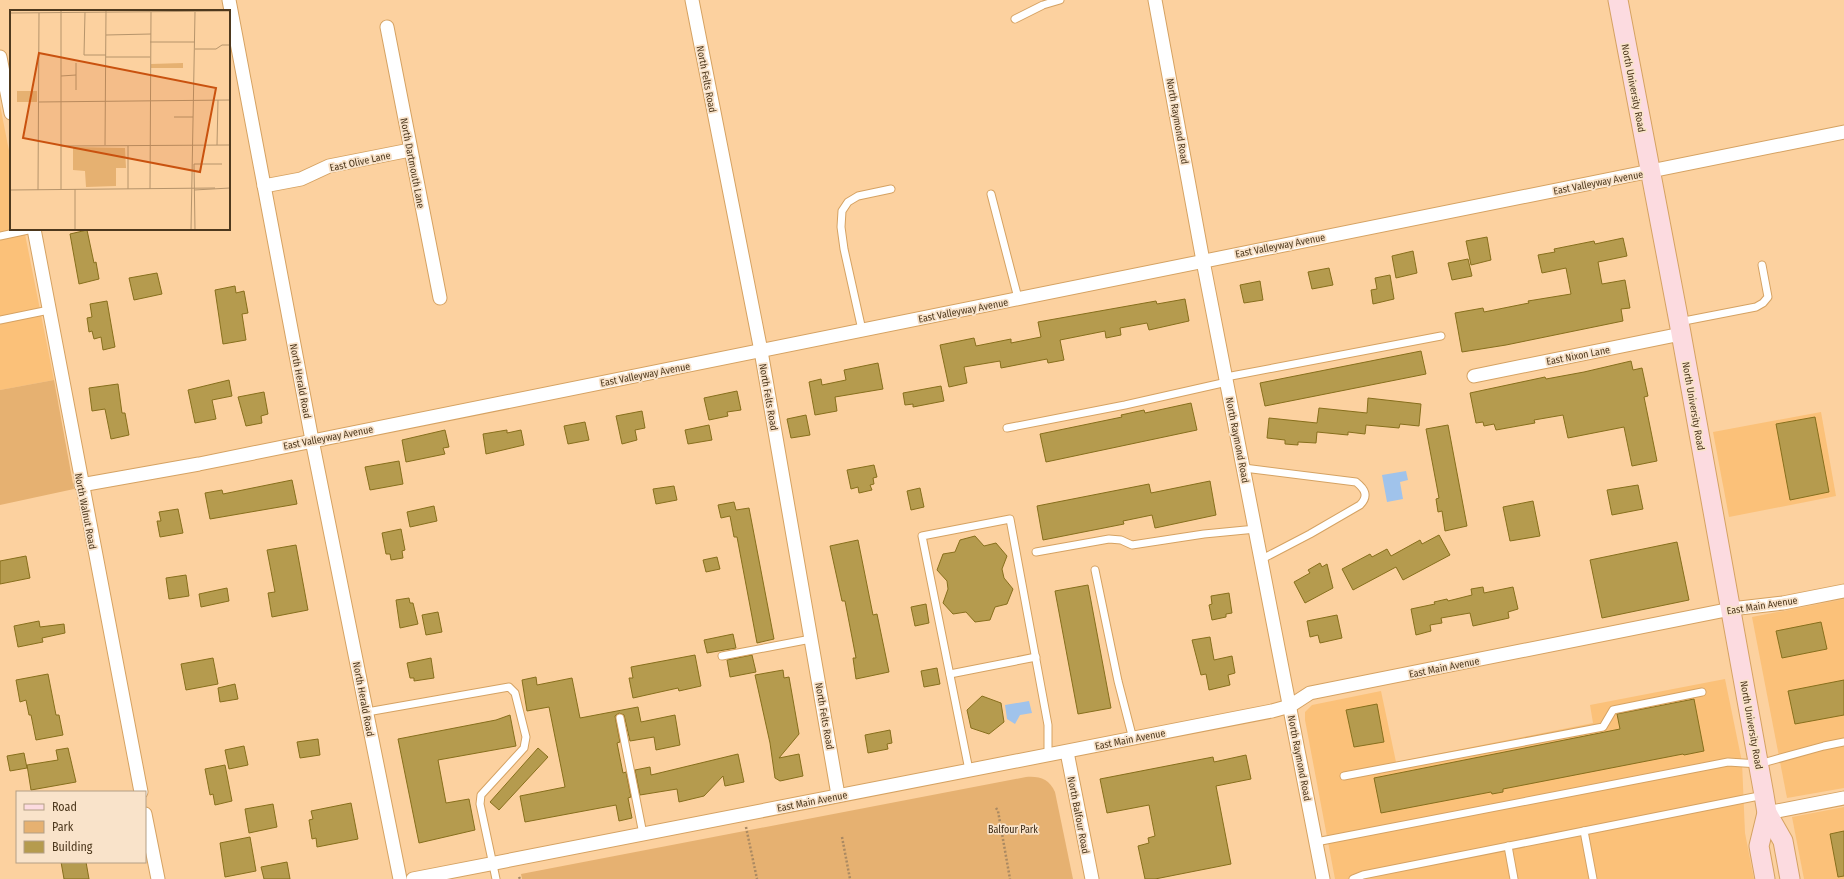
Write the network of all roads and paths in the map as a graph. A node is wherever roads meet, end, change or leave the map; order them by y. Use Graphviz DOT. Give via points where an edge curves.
graph roads {
  1 [pos="229,0"];
  2 [pos="692,0"];
  3 [pos="1060,0"];
  4 [pos="1155,0"];
  5 [pos="1618,0"];
  6 [pos="1015,19"];
  7 [pos="387,27"];
  8 [pos="0,57"];
  9 [pos="10,108"];
  10 [pos="1844,132"];
  11 [pos="410,150"];
  12 [pos="1650,172"];
  13 [pos="264,186"];
  14 [pos="891,189"];
  15 [pos="991,194"];
  16 [pos="29,230"];
  17 [pos="34,230"];
  18 [pos="0,236"];
  19 [pos="1203,261"];
  20 [pos="1762,265"];
  21 [pos="440,298"];
  22 [pos="1018,298"];
  23 [pos="49,310"];
  24 [pos="0,320"];
  25 [pos="1680,328"];
  26 [pos="862,330"];
  27 [pos="1441,336"];
  28 [pos="761,351"];
  29 [pos="1474,376"];
  30 [pos="1227,380"];
  31 [pos="1007,428"];
  32 [pos="312,440"];
  33 [pos="1244,468"];
  34 [pos="81,486"];
  35 [pos="1256,529"];
  36 [pos="1036,552"];
  37 [pos="1262,558"];
  38 [pos="1095,570"];
  39 [pos="1844,591"];
  40 [pos="1731,609"];
  41 [pos="811,640"];
  42 [pos="722,656"];
  43 [pos="1036,657"];
  44 [pos="950,674"];
  45 [pos="1702,692"];
  46 [pos="1290,706"];
  47 [pos="367,712"];
  48 [pos="620,718"];
  49 [pos="1133,738"];
  50 [pos="1844,742"];
  51 [pos="1067,752"];
  52 [pos="1048,756"];
  53 [pos="1759,764"];
  54 [pos="969,770"];
  55 [pos="1344,776"];
  56 [pos="141,791"];
  57 [pos="838,796"];
  58 [pos="1844,798"];
  59 [pos="1766,804"];
  60 [pos="996,808"];
  61 [pos="744,814"];
  62 [pos="146,819"];
  63 [pos="1584,831"];
  64 [pos="643,834"];
  65 [pos="842,837"];
  66 [pos="1316,842"];
  67 [pos="1508,846"];
  68 [pos="493,863"];
  69 [pos="158,879"];
  70 [pos="400,879"];
  71 [pos="413,879"];
  72 [pos="496,879"];
  73 [pos="757,879"];
  74 [pos="850,879"];
  75 [pos="1010,879"];
  76 [pos="1092,879"];
  77 [pos="1323,879"];
  78 [pos="1353,879"];
  79 [pos="1514,879"];
  80 [pos="1593,879"];
  81 [pos="1765,879"];
  82 [pos="1790,879"];
  1 -- 13 [label="street, North Herald Road"];
  2 -- 28 [label="street, North Felts Road"];
  3 -- 6 [label="lane" via="1043,5"];
  4 -- 19 [label="street, North Raymond Road"];
  5 -- 12 [label="main road, North University Road"];
  7 -- 11 [label="street, North Dartmouth Lane"];
  8 -- 9 [label="street"];
  10 -- 12 [label="street, East Valleyway Avenue"];
  11 -- 13 [label="street, East Olive Lane" via="329,166 301,179"];
  11 -- 21 [label="street, North Dartmouth Lane"];
  12 -- 19 [label="street, East Valleyway Avenue"];
  12 -- 25 [label="main road, North University Road"];
  13 -- 32 [label="street, North Herald Road"];
  14 -- 26 [label="lane" via="858,196 848,202 842,211 844,249"];
  15 -- 22 [label="lane"];
  16 -- 18 [label="lane"];
  17 -- 23 [label="street, North Walnut Road"];
  19 -- 22 [label="street, East Valleyway Avenue"];
  19 -- 30 [label="street, North Raymond Road"];
  20 -- 25 [label="lane" via="1768,296 1763,303"];
  22 -- 26 [label="street, East Valleyway Avenue"];
  23 -- 24 [label="lane"];
  23 -- 34 [label="street, North Walnut Road"];
  25 -- 29 [label="street, East Nixon Lane"];
  25 -- 40 [label="main road, North University Road"];
  26 -- 28 [label="street, East Valleyway Avenue"];
  27 -- 30 [label="lane"];
  28 -- 32 [label="street, East Valleyway Avenue"];
  28 -- 41 [label="street, North Felts Road"];
  30 -- 31 [label="lane" via="1126,405"];
  30 -- 33 [label="street, North Raymond Road"];
  32 -- 34 [label="street, East Valleyway Avenue"];
  32 -- 47 [label="street, North Herald Road"];
  33 -- 35 [label="street, North Raymond Road"];
  33 -- 37 [label="lane" via="1356,482 1365,492 1364,501 1360,505"];
  34 -- 56 [label="street, North Walnut Road"];
  35 -- 36 [label="lane" via="1132,545 1121,540 1109,539"];
  35 -- 37 [label="street, North Raymond Road"];
  37 -- 46 [label="street, North Raymond Road"];
  38 -- 49 [label="lane" via="1118,682"];
  39 -- 40 [label="street, East Main Avenue" via="1783,603"];
  40 -- 46 [label="street, East Main Avenue" via="1310,693"];
  40 -- 53 [label="main road, North University Road"];
  41 -- 42 [label="lane"];
  41 -- 57 [label="street, North Felts Road"];
  43 -- 44 [label="lane"];
  43 -- 44 [label="lane" via="1010,519 922,536"];
  43 -- 52 [label="lane" via="1048,725"];
  44 -- 54 [label="lane"];
  45 -- 55 [label="lane" via="1613,710 1603,727"];
  46 -- 49 [label="street, East Main Avenue"];
  46 -- 66 [label="street, North Raymond Road"];
  47 -- 68 [label="lane" via="510,687 513,689 526,744 480,799"];
  47 -- 70 [label="street, North Herald Road"];
  48 -- 64 [label="lane"];
  49 -- 51 [label="street, East Main Avenue"];
  50 -- 53 [label="lane"];
  51 -- 52 [label="street, East Main Avenue"];
  51 -- 76 [label="street, North Balfour Road"];
  52 -- 54 [label="street, East Main Avenue"];
  53 -- 59 [label="main road, North University Road"];
  53 -- 66 [label="lane" via="1728,762"];
  54 -- 57 [label="street, East Main Avenue"];
  57 -- 61 [label="street, East Main Avenue"];
  58 -- 59 [label="street"];
  59 -- 63 [label="lane"];
  59 -- 81 [label="main road, North University Road" via="1760,846"];
  59 -- 82 [label="main road, North University Road" via="1783,842"];
  60 -- 75 [label="path"];
  61 -- 64 [label="street, East Main Avenue"];
  61 -- 73 [label="path"];
  62 -- 69 [label="street"];
  63 -- 67 [label="lane"];
  63 -- 80 [label="lane"];
  64 -- 68 [label="street, East Main Avenue"];
  65 -- 74 [label="path"];
  66 -- 77 [label="street, North Raymond Road"];
  67 -- 78 [label="lane"];
  67 -- 79 [label="lane"];
  68 -- 71 [label="street, East Main Avenue"];
  68 -- 72 [label="lane"];
}
